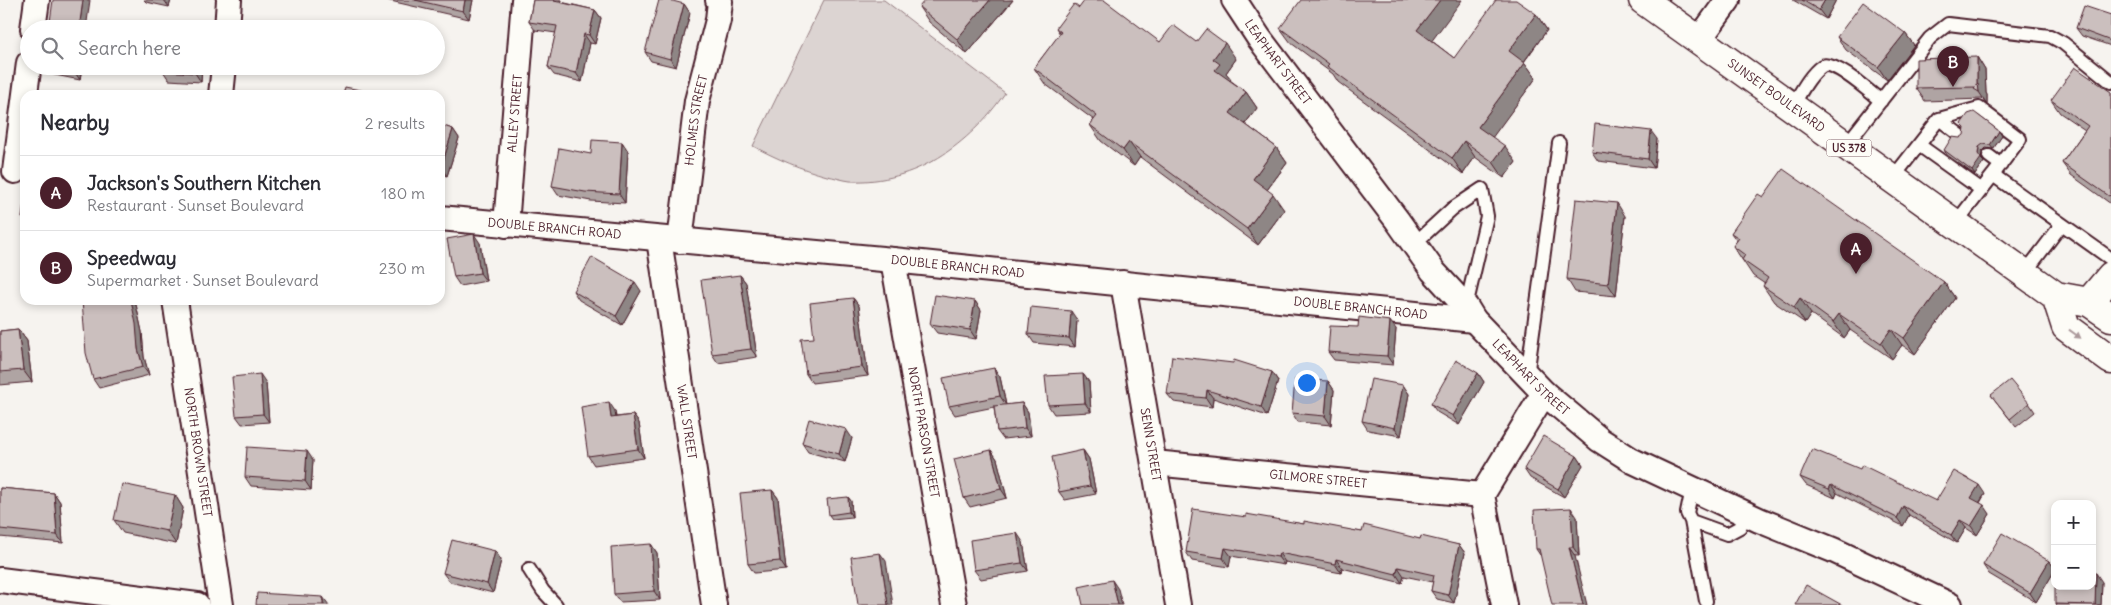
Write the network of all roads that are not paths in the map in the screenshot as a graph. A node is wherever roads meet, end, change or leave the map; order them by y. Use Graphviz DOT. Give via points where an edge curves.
graph roads {
  1 [pos="37,0"];
  2 [pos="229,0"];
  3 [pos="524,0"];
  4 [pos="718,0"];
  5 [pos="1234,0"];
  6 [pos="1643,0"];
  7 [pos="1728,0"];
  8 [pos="34,20"];
  9 [pos="228,20"];
  10 [pos="1699,40"];
  11 [pos="27,75"];
  12 [pos="223,75"];
  13 [pos="2111,82"];
  14 [pos="25,90"];
  15 [pos="222,90"];
  16 [pos="1881,101"];
  17 [pos="1792,107"];
  18 [pos="1939,120"];
  19 [pos="20,124"];
  20 [pos="1960,135"];
  21 [pos="1559,143"];
  22 [pos="1846,145"];
  23 [pos="1919,145"];
  24 [pos="1989,156"];
  25 [pos="1997,170"];
  26 [pos="13,171"];
  27 [pos="1892,179"];
  28 [pos="1982,190"];
  29 [pos="445,219"];
  30 [pos="1955,224"];
  31 [pos="2062,224"];
  32 [pos="506,225"];
  33 [pos="670,240"];
  34 [pos="1414,244"];
  35 [pos="2111,259"];
  36 [pos="893,260"];
  37 [pos="2024,274"];
  38 [pos="2111,276"];
  39 [pos="1123,283"];
  40 [pos="2056,296"];
  41 [pos="2089,302"];
  42 [pos="176,305"];
  43 [pos="1470,314"];
  44 [pos="2111,317"];
  45 [pos="2111,360"];
  46 [pos="1527,376"];
  47 [pos="1544,394"];
  48 [pos="1154,464"];
  49 [pos="1692,489"];
  50 [pos="1482,495"];
  51 [pos="1747,514"];
  52 [pos="1691,521"];
  53 [pos="529,569"];
  54 [pos="0,580"];
  55 [pos="1706,601"];
  56 [pos="198,605"];
  57 [pos="221,605"];
  58 [pos="556,605"];
  59 [pos="714,605"];
  60 [pos="954,605"];
  61 [pos="1178,605"];
  62 [pos="1504,605"];
  63 [pos="1950,605"];
  1 -- 8 [label="street"];
  2 -- 9 [label="street"];
  3 -- 32 [label="street, ALLEY STREET"];
  4 -- 33 [label="street, HOLMES STREET" via="718,20 697,102"];
  5 -- 34 [label="street, LEAPHART STREET"];
  6 -- 10 [label="main road, SUNSET BOULEVARD / US 378"];
  7 -- 10 [label="street"];
  10 -- 17 [label="main road, SUNSET BOULEVARD / US 378"];
  11 -- 14 [label="street"];
  12 -- 15 [label="street"];
  13 -- 16 [label="lane" via="2050,36 1948,24 1930,38"];
  16 -- 17 [label="lane" via="1828,64 1808,81"];
  16 -- 22 [label="lane"];
  17 -- 22 [label="main road, SUNSET BOULEVARD / US 378"];
  18 -- 20 [label="lane"];
  18 -- 23 [label="lane"];
  18 -- 25 [label="lane" via="1980,108 2020,139"];
  19 -- 26 [label="street"];
  21 -- 46 [label="lane"];
  22 -- 27 [label="main road, SUNSET BOULEVARD / US 378"];
  23 -- 27 [label="lane"];
  23 -- 28 [label="lane"];
  24 -- 25 [label="lane"];
  25 -- 28 [label="lane"];
  25 -- 31 [label="lane"];
  27 -- 30 [label="main road, SUNSET BOULEVARD / US 378"];
  28 -- 30 [label="lane"];
  29 -- 32 [label="street, DOUBLE BRANCH ROAD"];
  30 -- 37 [label="main road, SUNSET BOULEVARD / US 378"];
  31 -- 35 [label="lane"];
  31 -- 37 [label="lane"];
  32 -- 33 [label="street, DOUBLE BRANCH ROAD"];
  33 -- 36 [label="street, DOUBLE BRANCH ROAD"];
  33 -- 59 [label="street, WALL STREET"];
  34 -- 43 [label="street, LEAPHART STREET" via="1433,272"];
  34 -- 43 [label="lane" via="1452,209 1482,189 1487,216"];
  36 -- 39 [label="street, DOUBLE BRANCH ROAD"];
  36 -- 60 [label="street, NORTH PARSON STREET"];
  37 -- 40 [label="main road, SUNSET BOULEVARD / US 378"];
  38 -- 41 [label="main road"];
  39 -- 43 [label="street, DOUBLE BRANCH ROAD"];
  39 -- 48 [label="street, SENN STREET"];
  40 -- 41 [label="main road, SUNSET BOULEVARD / US 378"];
  40 -- 45 [label="main road, one-way" via="2066,327"];
  41 -- 44 [label="main road, SUNSET BOULEVARD / US 378"];
  42 -- 57 [label="street, NORTH BROWN STREET"];
  43 -- 46 [label="street, LEAPHART STREET"];
  46 -- 47 [label="street, LEAPHART STREET"];
  47 -- 49 [label="street, LEAPHART STREET" via="1609,446"];
  47 -- 50 [label="street"];
  48 -- 50 [label="street, GILMORE STREET"];
  48 -- 61 [label="street, SENN STREET"];
  49 -- 51 [label="street, LEAPHART STREET"];
  49 -- 52 [label="lane" via="1687,513"];
  50 -- 62 [label="street"];
  51 -- 52 [label="lane" via="1740,526 1727,534"];
  51 -- 63 [label="street, LEAPHART STREET"];
  52 -- 55 [label="lane"];
  53 -- 58 [label="lane"];
  54 -- 56 [label="street"];
}
